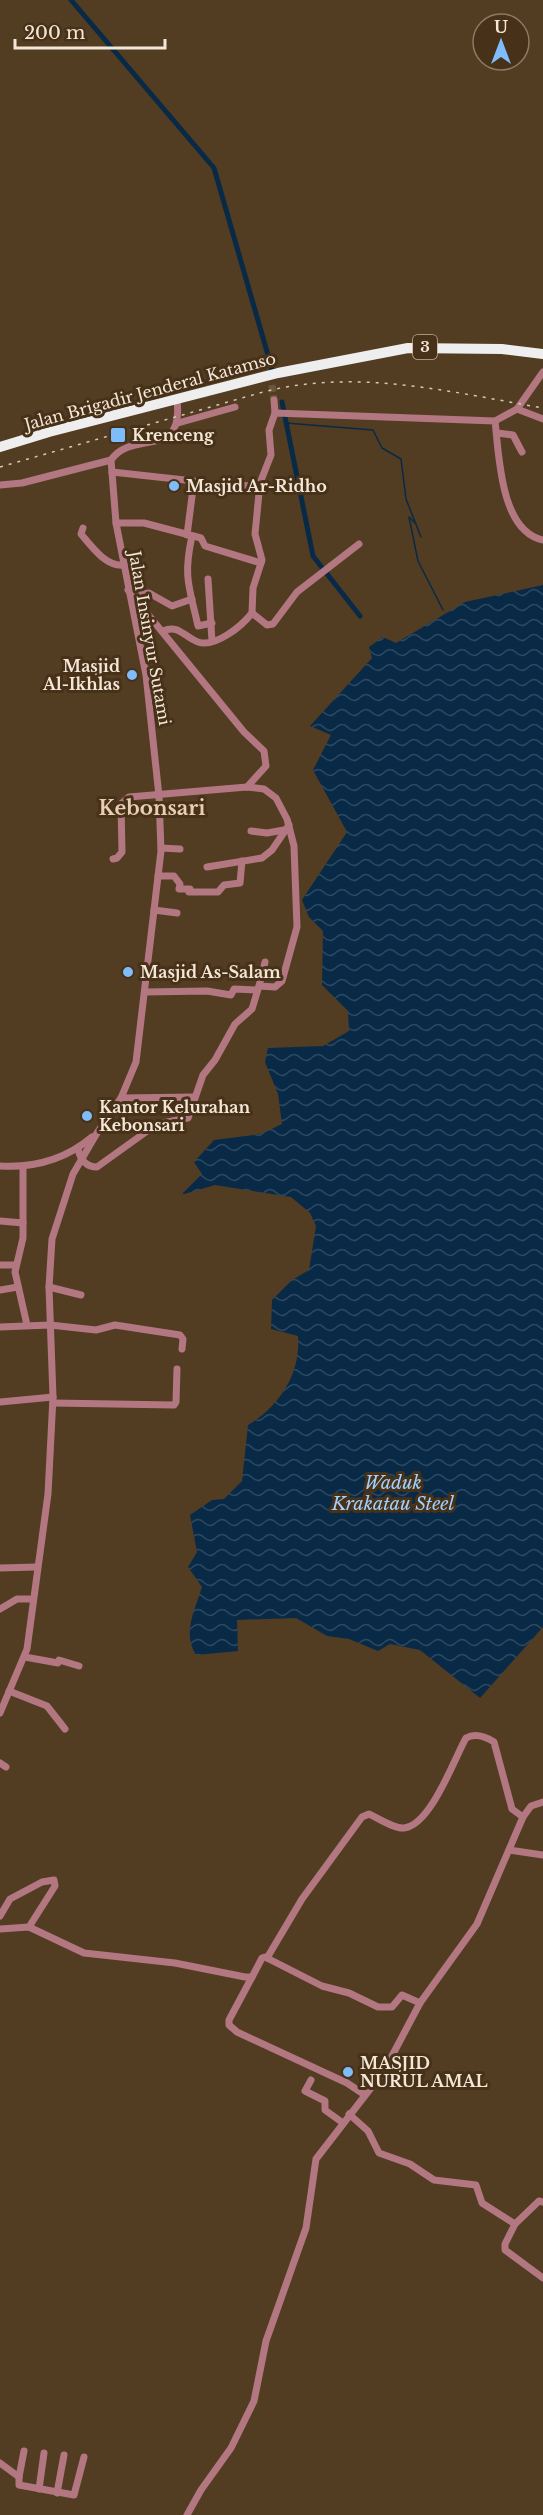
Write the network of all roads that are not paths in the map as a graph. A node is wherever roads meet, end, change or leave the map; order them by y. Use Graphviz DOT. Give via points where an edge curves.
graph roads {
  1 [pos="543,354"];
  2 [pos="543,372"];
  3 [pos="274,400"];
  4 [pos="177,401"];
  5 [pos="235,407"];
  6 [pos="517,409"];
  7 [pos="282,413"];
  8 [pos="543,419"];
  9 [pos="495,421"];
  10 [pos="178,423"];
  11 [pos="497,433"];
  12 [pos="0,447"];
  13 [pos="522,452"];
  14 [pos="111,460"];
  15 [pos="112,472"];
  16 [pos="0,485"];
  17 [pos="239,485"];
  18 [pos="260,487"];
  19 [pos="116,523"];
  20 [pos="83,528"];
  21 [pos="190,536"];
  22 [pos="543,540"];
  23 [pos="359,544"];
  24 [pos="261,563"];
  25 [pos="124,565"];
  26 [pos="208,579"];
  27 [pos="132,593"];
  28 [pos="192,599"];
  29 [pos="252,613"];
  30 [pos="212,623"];
  31 [pos="163,631"];
  32 [pos="213,641"];
  33 [pos="247,788"];
  34 [pos="159,796"];
  35 [pos="287,828"];
  36 [pos="251,831"];
  37 [pos="161,848"];
  38 [pos="180,849"];
  39 [pos="113,859"];
  40 [pos="242,861"];
  41 [pos="207,867"];
  42 [pos="158,876"];
  43 [pos="154,910"];
  44 [pos="177,913"];
  45 [pos="265,962"];
  46 [pos="258,988"];
  47 [pos="145,992"];
  48 [pos="195,1097"];
  49 [pos="121,1098"];
  50 [pos="97,1132"];
  51 [pos="78,1149"];
  52 [pos="81,1159"];
  53 [pos="0,1166"];
  54 [pos="23,1167"];
  55 [pos="0,1221"];
  56 [pos="22,1223"];
  57 [pos="0,1265"];
  58 [pos="15,1265"];
  59 [pos="18,1287"];
  60 [pos="49,1287"];
  61 [pos="0,1290"];
  62 [pos="81,1295"];
  63 [pos="50,1324"];
  64 [pos="27,1325"];
  65 [pos="0,1327"];
  66 [pos="182,1349"];
  67 [pos="177,1369"];
  68 [pos="53,1400"];
  69 [pos="0,1402"];
  70 [pos="36,1567"];
  71 [pos="0,1568"];
  72 [pos="33,1599"];
  73 [pos="0,1609"];
  74 [pos="25,1657"];
  75 [pos="78,1666"];
  76 [pos="0,1690"];
  77 [pos="9,1692"];
  78 [pos="0,1713"];
  79 [pos="65,1729"];
  80 [pos="543,1802"];
  81 [pos="523,1817"];
  82 [pos="509,1850"];
  83 [pos="543,1855"];
  84 [pos="0,1916"];
  85 [pos="29,1926"];
  86 [pos="0,1929"];
  87 [pos="267,1958"];
  88 [pos="252,1977"];
  89 [pos="420,2003"];
  90 [pos="311,2080"];
  91 [pos="365,2095"];
  92 [pos="350,2114"];
  93 [pos="343,2124"];
  94 [pos="543,2202"];
  95 [pos="515,2224"];
  96 [pos="543,2277"];
  97 [pos="24,2451"];
  98 [pos="44,2453"];
  99 [pos="64,2455"];
  100 [pos="84,2457"];
  101 [pos="0,2463"];
  102 [pos="19,2477"];
  103 [pos="39,2489"];
  104 [pos="57,2493"];
  105 [pos="187,2515"];
  1 -- 4 [label="highway, Jalan Brigadir Jenderal Katamso / 3" via="423,347 308,366"];
  2 -- 6 [label="street"];
  3 -- 7 [label="street"];
  4 -- 10 [label="street"];
  4 -- 12 [label="highway, Jalan Brigadir Jenderal Katamso / 3"];
  5 -- 10 [label="street"];
  6 -- 8 [label="street"];
  6 -- 9 [label="street"];
  7 -- 9 [label="street"];
  7 -- 18 [label="street" via="269,430 271,455"];
  9 -- 11 [label="street"];
  10 -- 14 [label="street" via="164,437 122,450"];
  11 -- 13 [label="street" via="513,435"];
  11 -- 22 [label="street" via="500,474 511,506 527,532"];
  14 -- 15 [label="street, Jalan Insinyur Sutami"];
  14 -- 16 [label="street"];
  15 -- 19 [label="street, Jalan Insinyur Sutami"];
  15 -- 21 [label="street" via="194,482"];
  17 -- 18 [label="street"];
  18 -- 24 [label="street" via="255,534"];
  19 -- 21 [label="street" via="144,523"];
  19 -- 25 [label="street, Jalan Insinyur Sutami"];
  20 -- 25 [label="street" via="81,534 108,561 114,566"];
  21 -- 24 [label="street" via="202,538 205,546"];
  21 -- 28 [label="street" via="186,574"];
  23 -- 29 [label="street" via="308,583 273,624 267,625"];
  24 -- 29 [label="street" via="252,588"];
  25 -- 27 [label="street, Jalan Insinyur Sutami"];
  26 -- 30 [label="street"];
  27 -- 28 [label="street" via="149,593 172,606"];
  27 -- 31 [label="street"];
  27 -- 34 [label="street, Jalan Insinyur Sutami" via="146,675"];
  28 -- 30 [label="street" via="198,626"];
  29 -- 32 [label="street" via="234,630"];
  30 -- 32 [label="street"];
  31 -- 32 [label="street" via="174,629 199,642"];
  31 -- 33 [label="street" via="244,732 264,751 266,766"];
  33 -- 34 [label="street"];
  33 -- 35 [label="street" via="270,793 282,806"];
  34 -- 37 [label="street, Jalan Insinyur Sutami"];
  34 -- 39 [label="street" via="129,797 121,804 122,852"];
  35 -- 36 [label="street" via="267,833"];
  35 -- 40 [label="street" via="268,854"];
  35 -- 46 [label="street" via="294,846 297,927 282,981 275,987"];
  37 -- 38 [label="street"];
  37 -- 42 [label="street, Jalan Insinyur Sutami"];
  40 -- 41 [label="street"];
  40 -- 42 [label="street" via="240,883 224,885 218,892 189,892 190,889 179,889 174,876"];
  42 -- 43 [label="street, Jalan Insinyur Sutami"];
  43 -- 44 [label="street"];
  43 -- 47 [label="street, Jalan Insinyur Sutami"];
  45 -- 46 [label="street"];
  46 -- 47 [label="street" via="234,989 231,995"];
  46 -- 48 [label="street" via="252,1010 235,1024 203,1075"];
  47 -- 49 [label="street, Jalan Insinyur Sutami" via="137,1056"];
  48 -- 49 [label="street"];
  48 -- 52 [label="street" via="186,1119 157,1124 100,1165 93,1167"];
  49 -- 50 [label="street, Jalan Insinyur Sutami"];
  50 -- 51 [label="street"];
  50 -- 52 [label="street, Jalan Insinyur Sutami"];
  51 -- 52 [label="street"];
  51 -- 54 [label="street"];
  52 -- 60 [label="street, Jalan Insinyur Sutami" via="52,1239"];
  53 -- 54 [label="street"];
  54 -- 56 [label="street"];
  55 -- 56 [label="street"];
  56 -- 58 [label="street" via="22,1247"];
  57 -- 58 [label="street"];
  58 -- 59 [label="street"];
  59 -- 61 [label="street"];
  59 -- 64 [label="street"];
  60 -- 62 [label="street"];
  60 -- 63 [label="street, Jalan Insinyur Sutami"];
  63 -- 64 [label="street"];
  63 -- 66 [label="street" via="96,1330 115,1325 178,1335 183,1339"];
  63 -- 68 [label="street, Jalan Insinyur Sutami"];
  64 -- 65 [label="street"];
  67 -- 68 [label="street" via="174,1405"];
  68 -- 69 [label="street"];
  68 -- 70 [label="street, Jalan Insinyur Sutami" via="48,1494"];
  70 -- 71 [label="street"];
  70 -- 72 [label="street, Jalan Insinyur Sutami"];
  72 -- 73 [label="street" via="17,1599"];
  72 -- 74 [label="street, Jalan Insinyur Sutami"];
  74 -- 75 [label="street"];
  74 -- 77 [label="street, Jalan Insinyur Sutami"];
  76 -- 77 [label="street"];
  77 -- 78 [label="street, Jalan Insinyur Sutami"];
  77 -- 79 [label="street" via="47,1706"];
  80 -- 81 [label="street" via="531,1806"];
  81 -- 82 [label="street"];
  81 -- 87 [label="street" via="512,1809 494,1742 486,1737 468,1736 430,1810 403,1828 369,1814 362,1817 302,1899"];
  82 -- 83 [label="street"];
  82 -- 89 [label="street" via="477,1924"];
  84 -- 85 [label="street" via="10,1899 54,1880 55,1886"];
  85 -- 86 [label="street"];
  85 -- 88 [label="street" via="84,1953"];
  87 -- 88 [label="street" via="262,1958"];
  87 -- 89 [label="street" via="322,1986 378,2007 392,2007 402,1995"];
  88 -- 91 [label="street" via="229,2025"];
  89 -- 91 [label="street" via="388,2064"];
  90 -- 93 [label="street" via="305,2091 325,2101 325,2110"];
  91 -- 92 [label="street"];
  92 -- 93 [label="street"];
  92 -- 95 [label="street" via="368,2131 379,2153 410,2164 434,2180 476,2185 482,2203"];
  93 -- 105 [label="street" via="316,2160 306,2228 266,2341 254,2401 231,2448"];
  94 -- 95 [label="street" via="539,2201"];
  95 -- 96 [label="street" via="506,2250"];
  97 -- 102 [label="street"];
  98 -- 103 [label="street"];
  99 -- 104 [label="street"];
  100 -- 104 [label="street" via="76,2494"];
  101 -- 102 [label="street"];
  102 -- 103 [label="street" via="19,2485"];
  103 -- 104 [label="street"];
}
